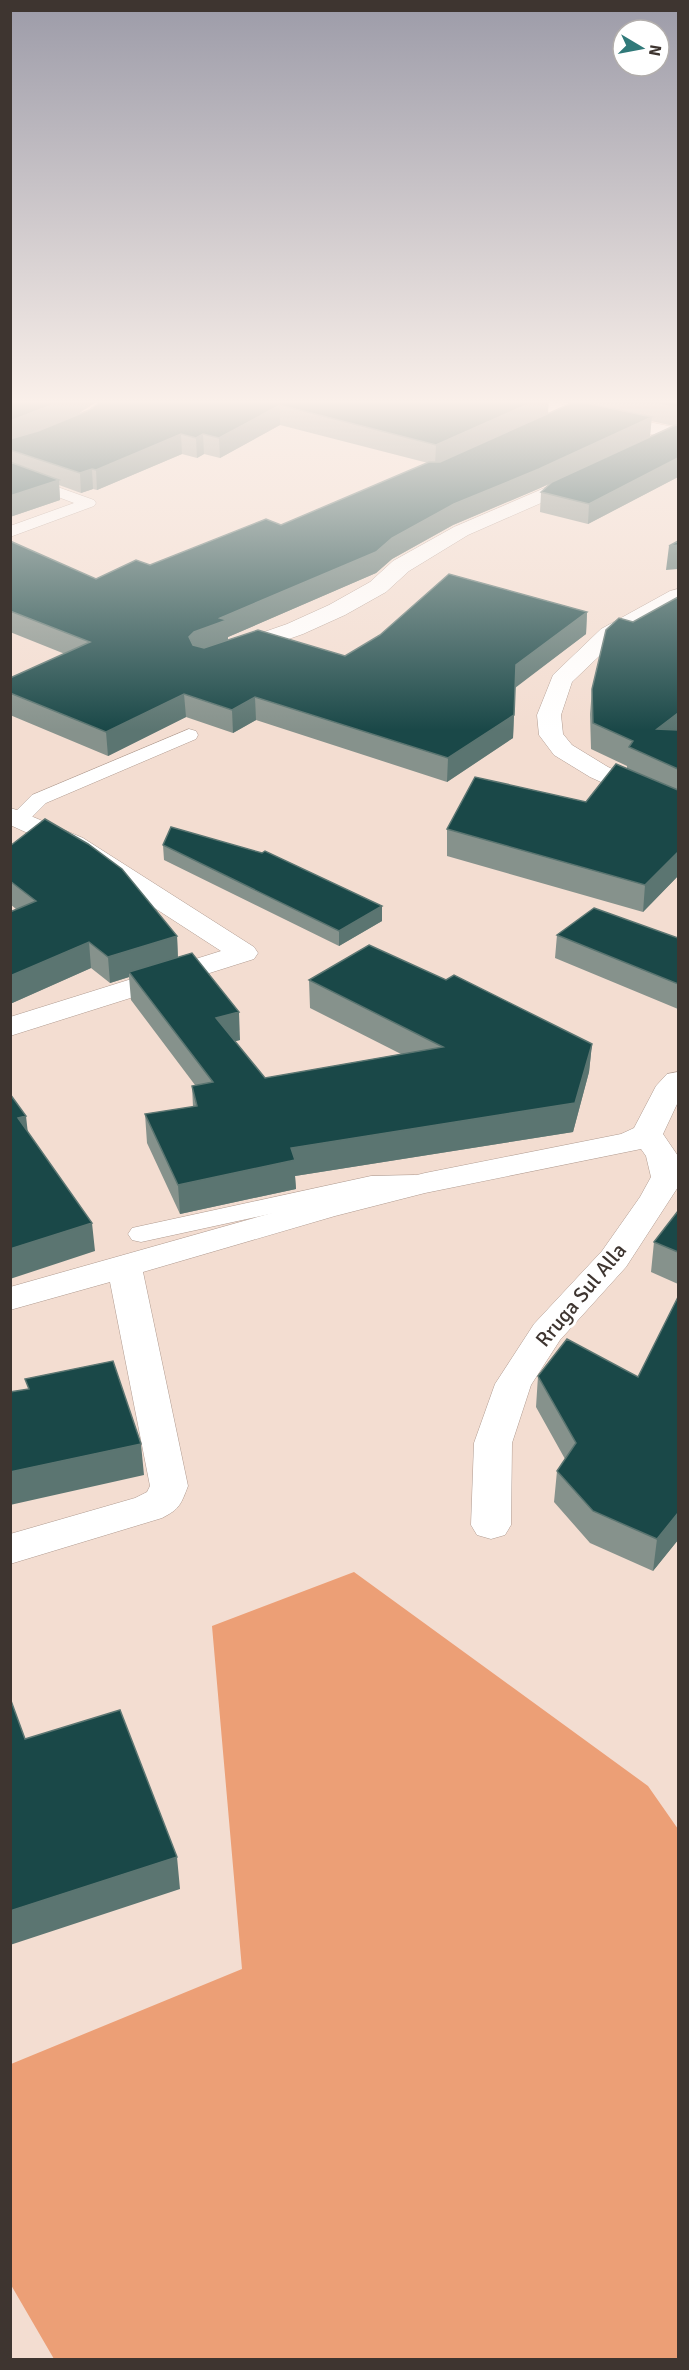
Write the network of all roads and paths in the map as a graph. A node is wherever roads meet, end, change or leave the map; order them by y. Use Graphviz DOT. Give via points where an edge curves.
graph roads {
  1 [pos="73,509"];
  2 [pos="511,509"];
  3 [pos="10,532"];
  4 [pos="678,596"];
  5 [pos="215,657"];
  6 [pos="189,735"];
  7 [pos="678,809"];
  8 [pos="15,817"];
  9 [pos="10,1027"];
  10 [pos="678,1081"];
  11 [pos="647,1134"];
  12 [pos="132,1250"];
  13 [pos="10,1299"];
  14 [pos="491,1525"];
  15 [pos="10,1549"];
  1 -- 3 [label="lane"];
  2 -- 5 [label="street" via="461,531 337,610"];
  4 -- 7 [label="street" via="609,634 561,680 549,715 551,735 563,750 599,772"];
  6 -- 8 [label="lane" via="39,799"];
  8 -- 9 [label="street" via="74,844 244,953"];
  10 -- 11 [label="street" via="667,1093"];
  11 -- 12 [label="street" via="630,1142 424,1183 253,1227"];
  11 -- 14 [label="street, Rruga Sul Alla" via="662,1156 667,1177 614,1259 547,1332 513,1384 493,1443"];
  12 -- 13 [label="street"];
  12 -- 15 [label="street" via="169,1486 163,1501"];
}
